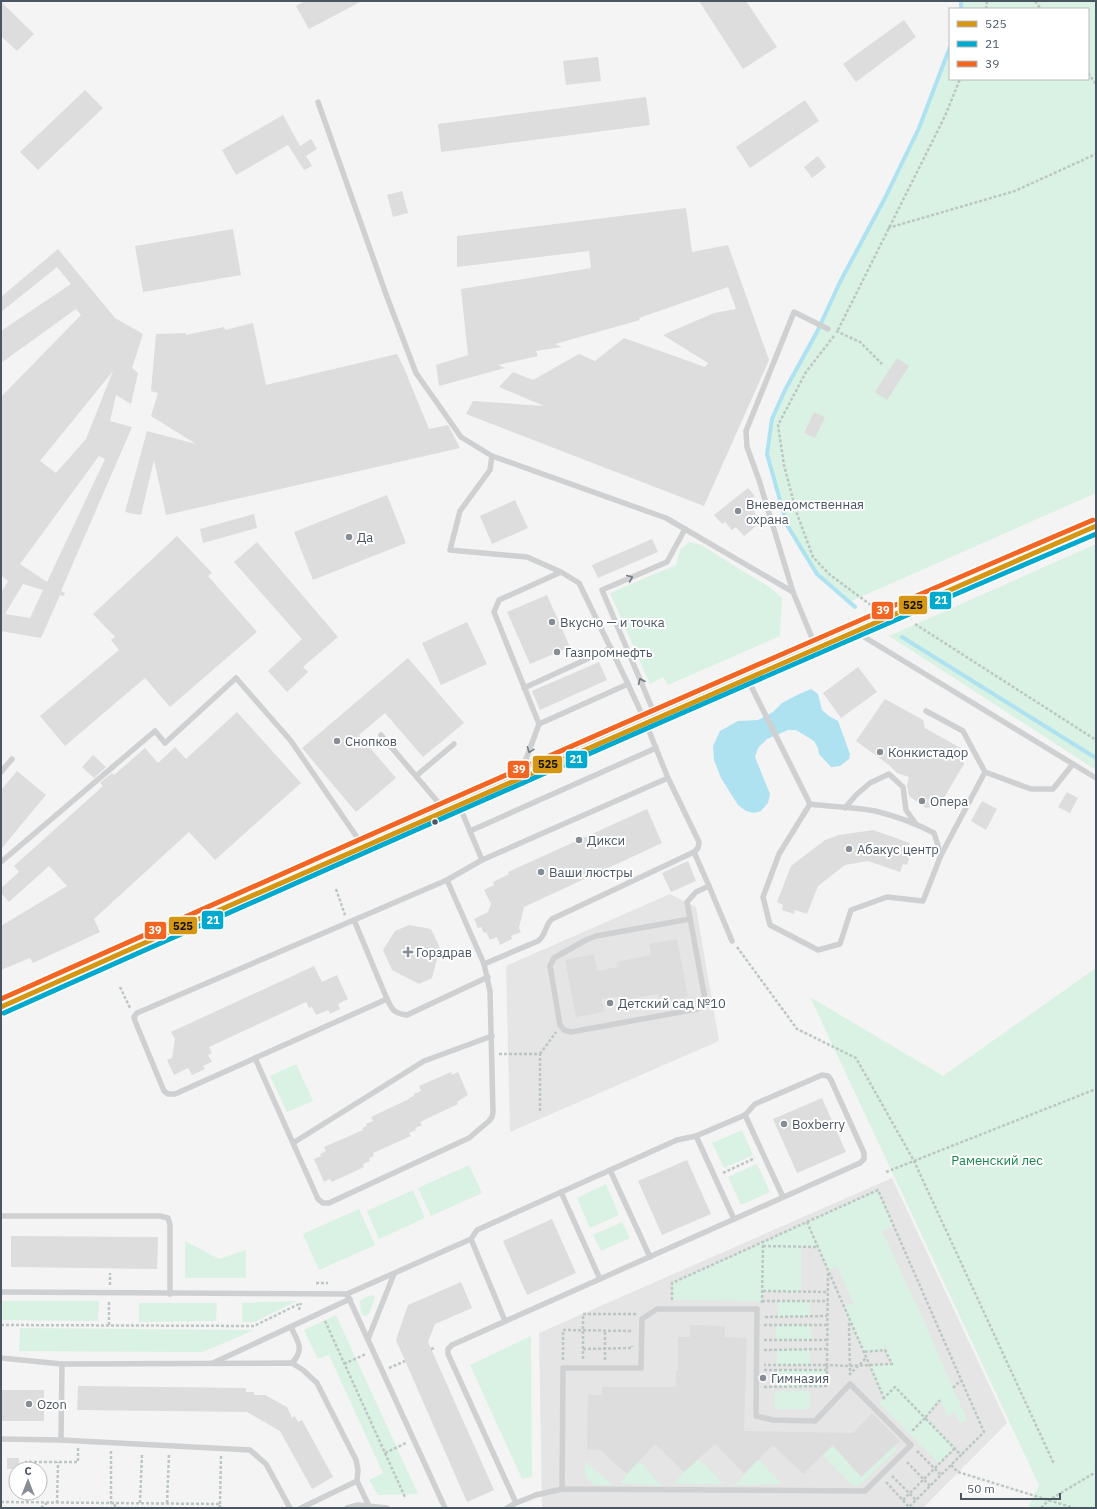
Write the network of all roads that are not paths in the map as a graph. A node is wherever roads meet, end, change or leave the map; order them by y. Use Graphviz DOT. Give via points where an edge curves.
graph roads {
  1 [pos="318,102"];
  2 [pos="828,329"];
  3 [pos="492,456"];
  4 [pos="1096,526"];
  5 [pos="686,530"];
  6 [pos="561,572"];
  7 [pos="793,592"];
  8 [pos="853,630"];
  9 [pos="816,646"];
  10 [pos="611,648"];
  11 [pos="746,677"];
  12 [pos="628,684"];
  13 [pos="524,688"];
  14 [pos="926,711"];
  15 [pos="651,719"];
  16 [pos="540,724"];
  17 [pos="381,735"];
  18 [pos="454,744"];
  19 [pos="656,748"];
  20 [pos="12,760"];
  21 [pos="1073,764"];
  22 [pos="1,772"];
  23 [pos="986,772"];
  24 [pos="416,776"];
  25 [pos="520,776"];
  26 [pos="668,778"];
  27 [pos="1096,778"];
  28 [pos="810,804"];
  29 [pos="451,806"];
  30 [pos="845,808"];
  31 [pos="916,824"];
  32 [pos="470,831"];
  33 [pos="363,845"];
  34 [pos="694,852"];
  35 [pos="941,855"];
  36 [pos="482,860"];
  37 [pos="1,862"];
  38 [pos="447,880"];
  39 [pos="709,886"];
  40 [pos="690,919"];
  41 [pos="354,920"];
  42 [pos="732,941"];
  43 [pos="484,964"];
  44 [pos="488,977"];
  45 [pos="387,999"];
  46 [pos="1,1007"];
  47 [pos="492,1036"];
  48 [pos="255,1058"];
  49 [pos="745,1115"];
  50 [pos="696,1136"];
  51 [pos="293,1143"];
  52 [pos="610,1170"];
  53 [pos="561,1192"];
  54 [pos="783,1198"];
  55 [pos="1,1216"];
  56 [pos="734,1219"];
  57 [pos="471,1239"];
  58 [pos="650,1257"];
  59 [pos="394,1274"];
  60 [pos="600,1279"];
  61 [pos="1,1292"];
  62 [pos="170,1294"];
  63 [pos="348,1297"];
  64 [pos="505,1321"];
  65 [pos="291,1327"];
  66 [pos="368,1339"];
  67 [pos="1,1358"];
  68 [pos="292,1363"];
  69 [pos="62,1364"];
  70 [pos="211,1364"];
  71 [pos="1,1440"];
  72 [pos="61,1440"];
  73 [pos="357,1481"];
  74 [pos="562,1489"];
  75 [pos="516,1503"];
  76 [pos="368,1506"];
  77 [pos="290,1508"];
  78 [pos="301,1508"];
  79 [pos="347,1508"];
  80 [pos="387,1508"];
  81 [pos="445,1508"];
  82 [pos="507,1508"];
  1 -- 3 [label="lane" via="416,373 462,437"];
  2 -- 7 [label="lane" via="794,312 746,431 747,447"];
  3 -- 5 [label="lane" via="666,518"];
  3 -- 6 [label="lane" via="490,470 460,511 450,550 527,557"];
  4 -- 8 [label="main road"];
  5 -- 7 [label="lane"];
  15 -- 5 [label="lane, one-way" via="602,590 667,562"];
  6 -- 10 [label="lane" via="579,583"];
  6 -- 13 [label="lane" via="499,600 494,612"];
  7 -- 9 [label="lane"];
  8 -- 9 [label="main road"];
  8 -- 21 [label="lane"];
  9 -- 11 [label="main road"];
  10 -- 12 [label="lane"];
  10 -- 13 [label="lane"];
  11 -- 15 [label="main road"];
  11 -- 28 [label="lane"];
  12 -- 15 [label="lane"];
  12 -- 16 [label="lane"];
  13 -- 16 [label="lane"];
  14 -- 23 [label="lane" via="963,731"];
  15 -- 19 [label="lane"];
  15 -- 25 [label="main road"];
  16 -- 25 [label="lane, one-way"];
  17 -- 24 [label="lane"];
  18 -- 24 [label="lane"];
  19 -- 26 [label="lane"];
  19 -- 32 [label="lane"];
  20 -- 22 [label="lane"];
  21 -- 23 [label="lane" via="1053,789 1031,789"];
  21 -- 27 [label="lane"];
  23 -- 35 [label="lane"];
  24 -- 29 [label="lane"];
  25 -- 29 [label="main road"];
  26 -- 34 [label="lane" via="699,842"];
  26 -- 36 [label="lane"];
  28 -- 30 [label="lane"];
  28 -- 35 [label="lane" via="779,854 763,897 770,925 818,950 840,944 851,910 887,897 924,901"];
  29 -- 32 [label="lane"];
  29 -- 33 [label="main road"];
  30 -- 31 [label="lane" via="874,811"];
  30 -- 31 [label="lane" via="870,783 889,774 903,788 906,810"];
  31 -- 35 [label="lane" via="934,833"];
  32 -- 36 [label="lane"];
  33 -- 37 [label="lane" via="291,741 236,678 165,742 155,731"];
  33 -- 46 [label="main road"];
  34 -- 39 [label="lane"];
  34 -- 43 [label="lane" via="552,918 538,941"];
  36 -- 38 [label="lane"];
  38 -- 41 [label="lane"];
  38 -- 43 [label="lane"];
  39 -- 40 [label="lane" via="696,892 687,902"];
  39 -- 42 [label="lane"];
  40 -- 40 [label="lane" via="704,1005 697,1009 571,1032 564,1030 560,1025 550,966 554,958 596,936"];
  41 -- 45 [label="lane"];
  41 -- 48 [label="lane" via="137,1013 134,1017 164,1091 168,1094 175,1094"];
  43 -- 44 [label="lane"];
  44 -- 45 [label="lane" via="407,1015 398,1014"];
  44 -- 47 [label="lane"];
  45 -- 48 [label="lane"];
  47 -- 51 [label="lane" via="424,1061"];
  47 -- 51 [label="lane" via="492,1117 469,1138 323,1203 318,1199"];
  48 -- 51 [label="lane"];
  49 -- 50 [label="lane"];
  49 -- 54 [label="lane"];
  49 -- 54 [label="lane" via="755,1104 822,1075 828,1076 831,1080 864,1153 864,1159"];
  50 -- 52 [label="lane" via="677,1140"];
  50 -- 56 [label="lane"];
  52 -- 53 [label="lane"];
  52 -- 58 [label="lane"];
  53 -- 57 [label="lane" via="478,1230"];
  53 -- 60 [label="lane"];
  54 -- 56 [label="lane"];
  55 -- 62 [label="lane" via="168,1218"];
  56 -- 58 [label="lane"];
  57 -- 59 [label="lane"];
  57 -- 64 [label="lane"];
  58 -- 60 [label="lane"];
  59 -- 63 [label="lane"];
  59 -- 66 [label="lane"];
  60 -- 64 [label="lane"];
  61 -- 62 [label="lane"];
  62 -- 63 [label="lane"];
  63 -- 65 [label="lane"];
  63 -- 66 [label="lane"];
  64 -- 75 [label="lane" via="452,1345 448,1349 448,1354"];
  65 -- 68 [label="lane" via="300,1352"];
  65 -- 70 [label="lane"];
  66 -- 81 [label="lane"];
  67 -- 69 [label="lane"];
  68 -- 70 [label="lane"];
  68 -- 73 [label="lane" via="318,1382 356,1460"];
  69 -- 70 [label="lane"];
  69 -- 72 [label="lane"];
  71 -- 72 [label="lane"];
  72 -- 77 [label="lane" via="250,1450 266,1464"];
  73 -- 76 [label="lane"];
  73 -- 78 [label="lane"];
  74 -- 74 [label="lane" via="563,1368 641,1368 642,1319 657,1309 757,1309 756,1416 773,1420 815,1421 850,1384 911,1445 865,1491"];
  74 -- 75 [label="lane"];
  75 -- 82 [label="lane"];
  76 -- 79 [label="lane"];
  76 -- 80 [label="lane"];
}
